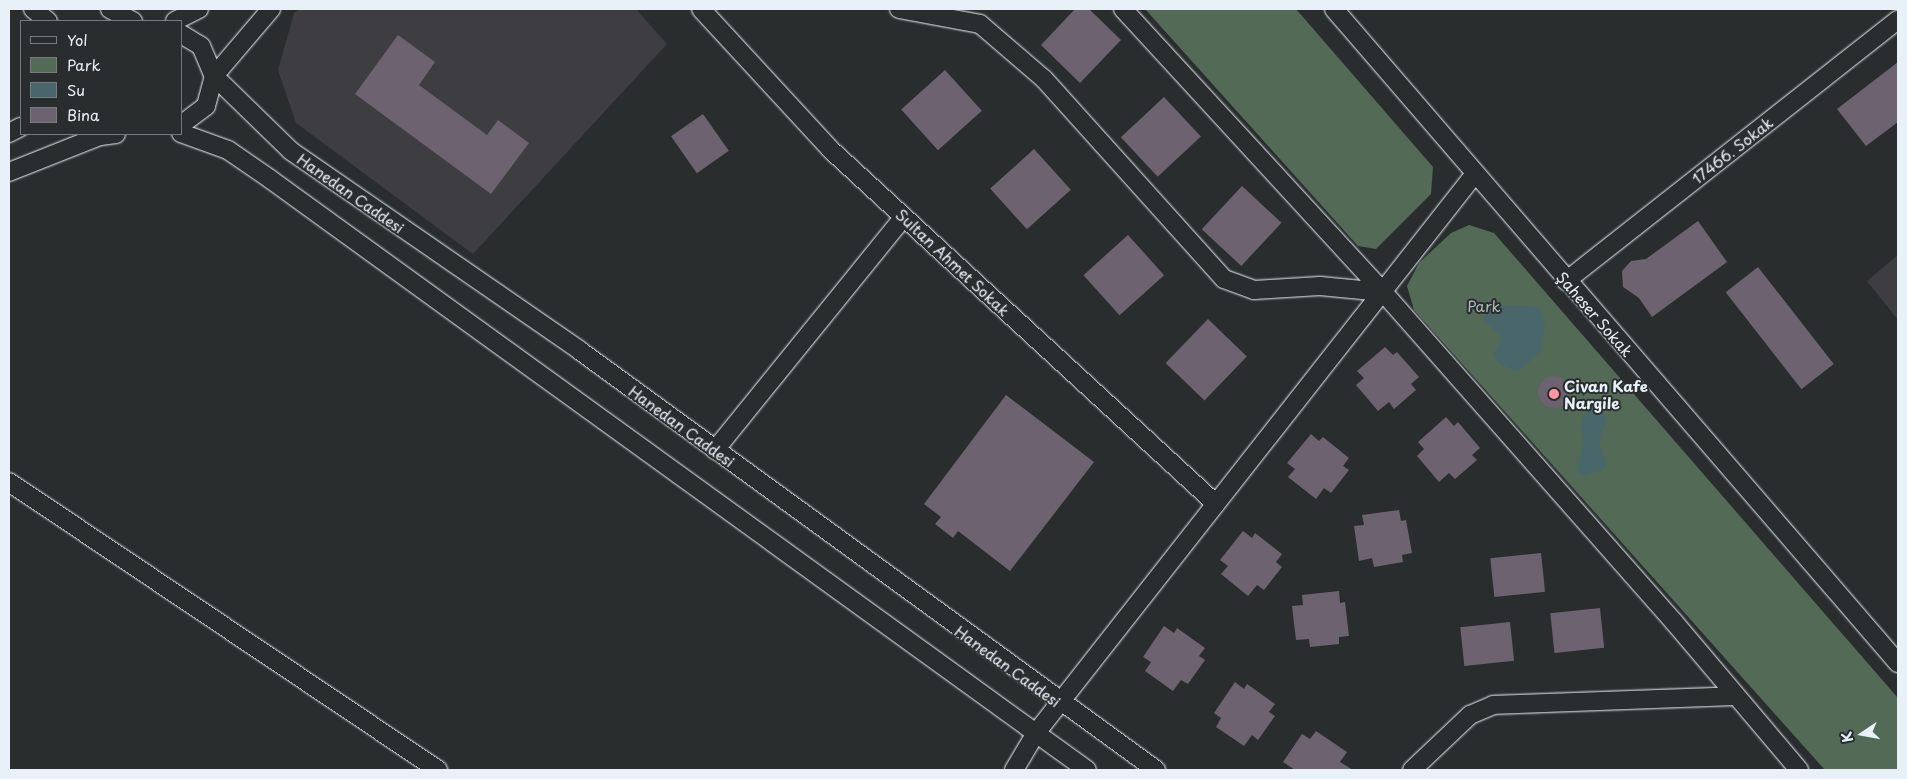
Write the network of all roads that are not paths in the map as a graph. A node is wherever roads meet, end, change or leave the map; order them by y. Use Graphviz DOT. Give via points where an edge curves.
graph roads {
  1 [pos="33,9"];
  2 [pos="110,9"];
  3 [pos="199,9"];
  4 [pos="271,9"];
  5 [pos="703,9"];
  6 [pos="899,9"];
  7 [pos="1123,9"];
  8 [pos="1334,9"];
  9 [pos="47,20"];
  10 [pos="132,20"];
  11 [pos="177,20"];
  12 [pos="1898,20"];
  13 [pos="182,35"];
  14 [pos="214,76"];
  15 [pos="182,124"];
  16 [pos="182,133"];
  17 [pos="108,135"];
  18 [pos="9,172"];
  19 [pos="1474,175"];
  20 [pos="904,217"];
  21 [pos="1566,281"];
  22 [pos="1382,292"];
  23 [pos="715,450"];
  24 [pos="9,482"];
  25 [pos="1216,504"];
  26 [pos="1898,663"];
  27 [pos="1733,696"];
  28 [pos="1059,704"];
  29 [pos="1036,733"];
  30 [pos="438,770"];
  31 [pos="1014,770"];
  32 [pos="1087,770"];
  33 [pos="1156,770"];
  34 [pos="1412,770"];
  35 [pos="1799,770"];
  1 -- 9 [label="street"];
  2 -- 10 [label="street"];
  3 -- 11 [label="street"];
  4 -- 14 [label="street"];
  5 -- 20 [label="street, Sultan Ahmet Sokak" via="830,149"];
  6 -- 22 [label="street" via="980,24 1044,78 1224,280 1254,290 1320,286"];
  7 -- 22 [label="street"];
  8 -- 19 [label="street, Şaheser Sokak"];
  12 -- 21 [label="street, 17466. Sokak"];
  13 -- 14 [label="street" via="201,46"];
  14 -- 15 [label="street" via="206,106"];
  14 -- 23 [label="street, Hanedan Caddesi" via="291,150 579,350"];
  16 -- 29 [label="street" via="228,150 270,179"];
  17 -- 18 [label="street"];
  19 -- 21 [label="street, Şaheser Sokak"];
  19 -- 22 [label="street"];
  20 -- 23 [label="street"];
  20 -- 25 [label="street, Sultan Ahmet Sokak"];
  21 -- 26 [label="street, Şaheser Sokak"];
  22 -- 25 [label="street"];
  22 -- 27 [label="street" via="1674,622"];
  23 -- 28 [label="street, Hanedan Caddesi"];
  24 -- 30 [label="street"];
  25 -- 28 [label="street"];
  27 -- 34 [label="street" via="1493,705 1470,715"];
  27 -- 35 [label="street"];
  28 -- 29 [label="street"];
  28 -- 33 [label="street, Hanedan Caddesi"];
  29 -- 31 [label="street"];
  29 -- 32 [label="street"];
}
